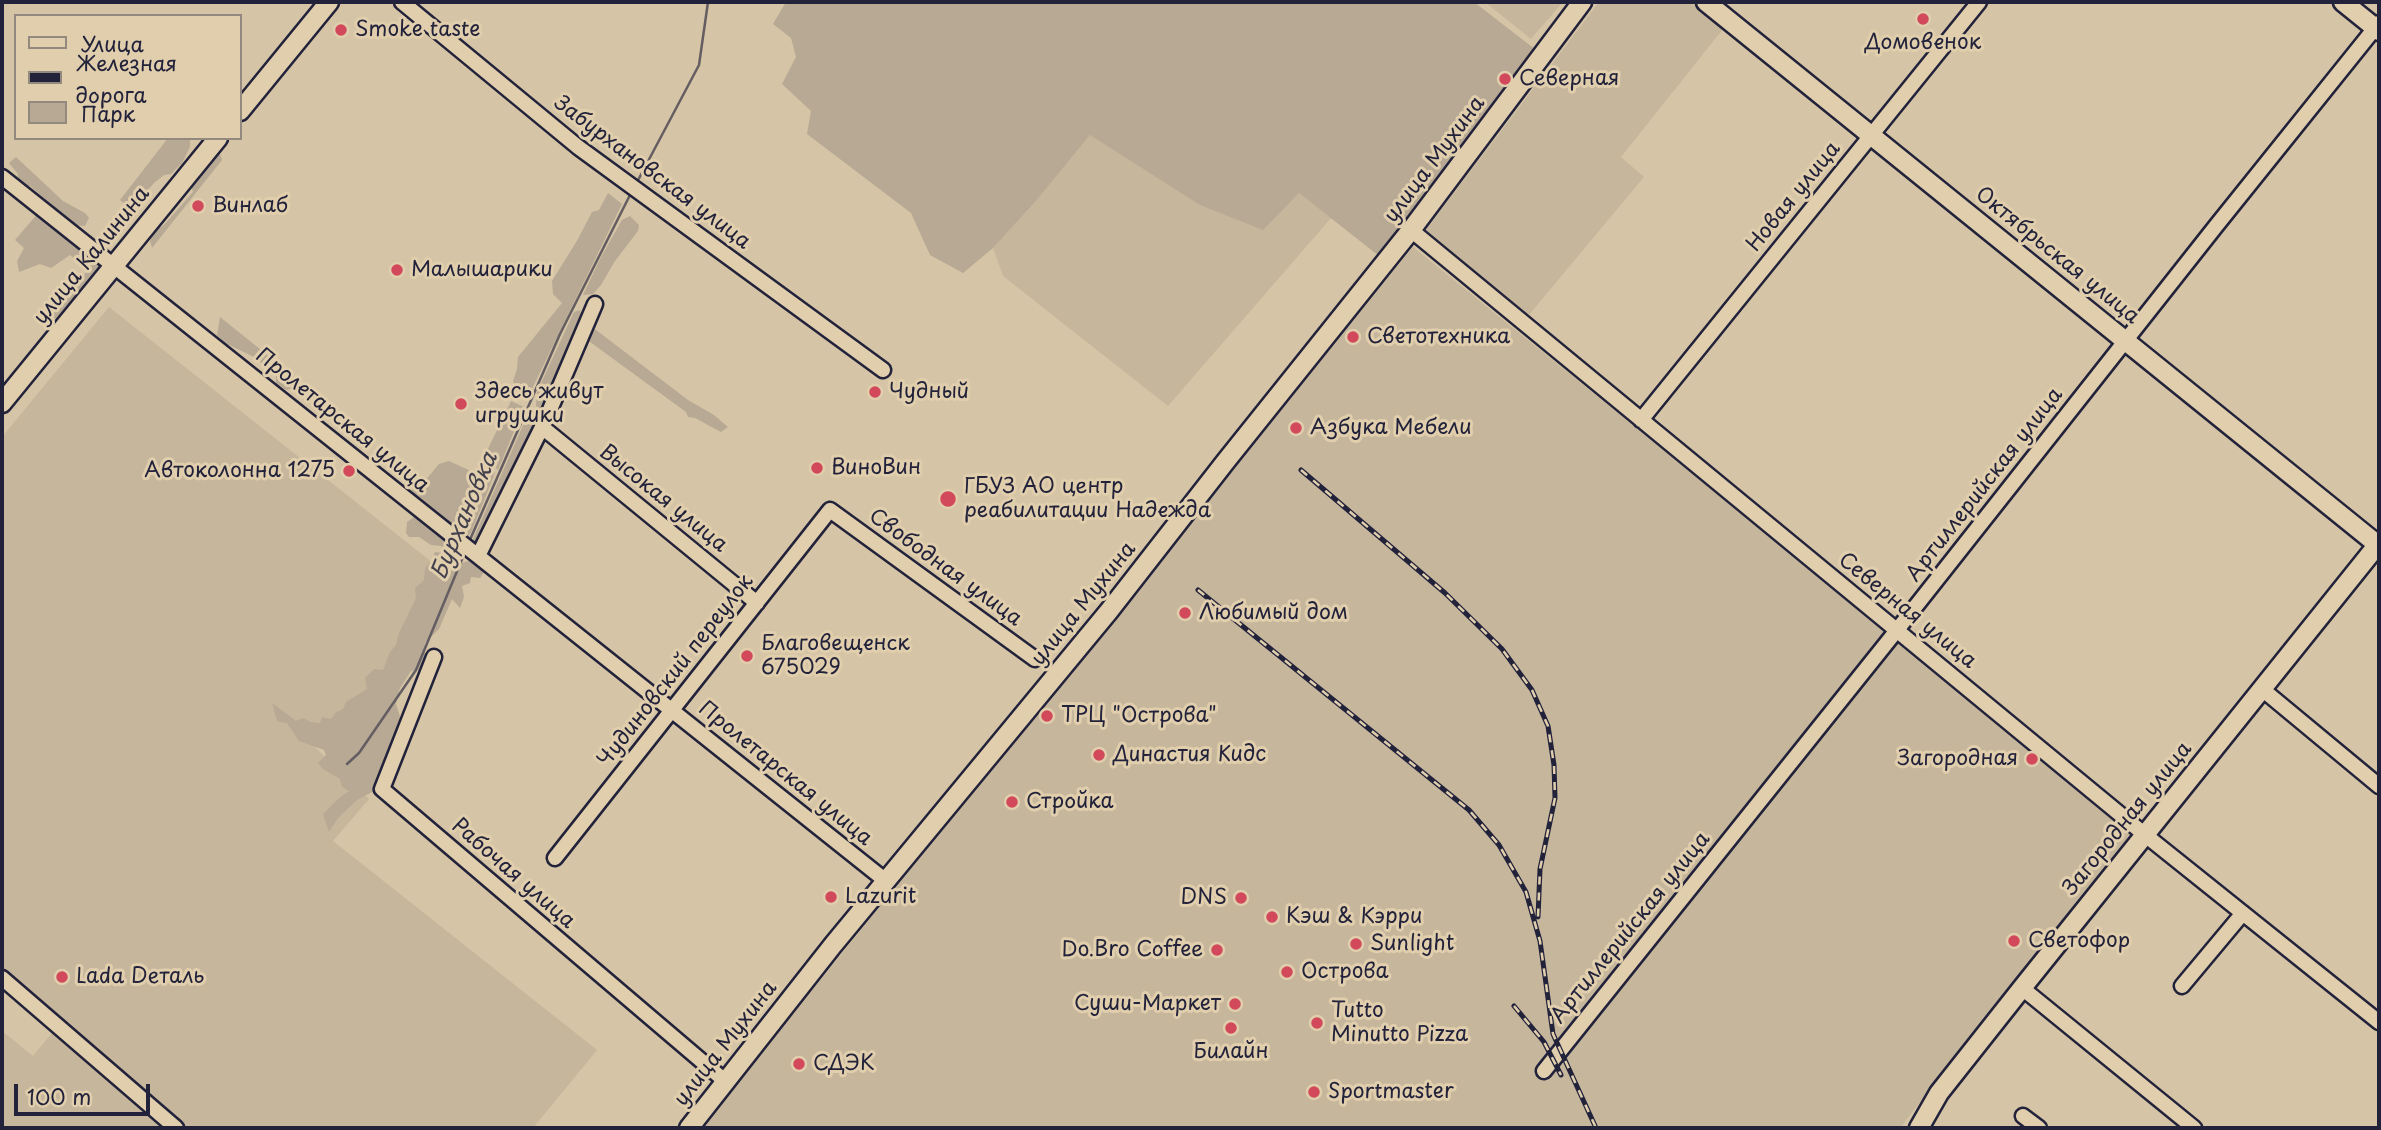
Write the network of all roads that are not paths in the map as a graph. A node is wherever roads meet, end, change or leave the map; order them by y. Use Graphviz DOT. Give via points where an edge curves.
graph roads {
  1 [pos="329,2"];
  2 [pos="402,2"];
  3 [pos="1582,2"];
  4 [pos="1706,2"];
  5 [pos="1979,2"];
  6 [pos="2343,2"];
  7 [pos="2378,27"];
  8 [pos="242,109"];
  9 [pos="1871,135"];
  10 [pos="216,140"];
  11 [pos="2,177"];
  12 [pos="1411,230"];
  13 [pos="114,267"];
  14 [pos="595,304"];
  15 [pos="2126,341"];
  16 [pos="883,370"];
  17 [pos="2,403"];
  18 [pos="1641,420"];
  19 [pos="542,427"];
  20 [pos="830,510"];
  21 [pos="2379,545"];
  22 [pos="471,550"];
  23 [pos="757,603"];
  24 [pos="1897,630"];
  25 [pos="434,657"];
  26 [pos="1035,659"];
  27 [pos="2262,689"];
  28 [pos="672,711"];
  29 [pos="2379,786"];
  30 [pos="2144,834"];
  31 [pos="555,859"];
  32 [pos="886,881"];
  33 [pos="2243,913"];
  34 [pos="2,978"];
  35 [pos="2182,986"];
  36 [pos="2022,988"];
  37 [pos="2379,1022"];
  38 [pos="1544,1070"];
  39 [pos="725,1080"];
  40 [pos="2023,1116"];
  41 [pos="176,1128"];
  42 [pos="689,1128"];
  43 [pos="1919,1128"];
  44 [pos="2039,1128"];
  45 [pos="2194,1128"];
  1 -- 8 [label="main road"];
  2 -- 16 [label="street, Забурхановская улица" via="562,134"];
  3 -- 12 [label="main road, улица Мухина"];
  4 -- 9 [label="main road, Октябрьская улица"];
  5 -- 9 [label="street, Новая улица"];
  6 -- 7 [label="main road"];
  7 -- 15 [label="street, Артиллерийская улица"];
  9 -- 15 [label="main road, Октябрьская улица"];
  9 -- 18 [label="street, Новая улица"];
  10 -- 13 [label="main road, улица Калинина"];
  11 -- 13 [label="street, Пролетарская улица"];
  12 -- 18 [label="street, Северная улица"];
  12 -- 32 [label="main road, улица Мухина" via="1109,611"];
  13 -- 17 [label="main road, улица Калинина"];
  13 -- 22 [label="street, Пролетарская улица"];
  14 -- 19 [label="street"];
  15 -- 21 [label="main road, Октябрьская улица"];
  15 -- 24 [label="street, Артиллерийская улица"];
  18 -- 24 [label="street, Северная улица"];
  19 -- 22 [label="street"];
  19 -- 23 [label="street, Высокая улица"];
  20 -- 23 [label="street, Чудиновский переулок"];
  20 -- 26 [label="street, Свободная улица"];
  21 -- 27 [label="main road, Загородная улица"];
  22 -- 28 [label="street, Пролетарская улица"];
  23 -- 28 [label="street, Чудиновский переулок"];
  24 -- 30 [label="street, Северная улица"];
  24 -- 38 [label="street, Артиллерийская улица"];
  25 -- 39 [label="street, Рабочая улица" via="382,789"];
  27 -- 29 [label="street"];
  27 -- 30 [label="main road, Загородная улица"];
  28 -- 31 [label="street, Чудиновский переулок"];
  28 -- 32 [label="street, Пролетарская улица"];
  30 -- 33 [label="street, Северная улица"];
  30 -- 36 [label="main road, Загородная улица"];
  32 -- 39 [label="main road, улица Мухина"];
  33 -- 35 [label="street"];
  33 -- 37 [label="street, Северная улица"];
  34 -- 41 [label="street"];
  36 -- 43 [label="main road, Загородная улица" via="1939,1093"];
  36 -- 45 [label="street"];
  39 -- 42 [label="main road, улица Мухина"];
  40 -- 44 [label="street"];
}
